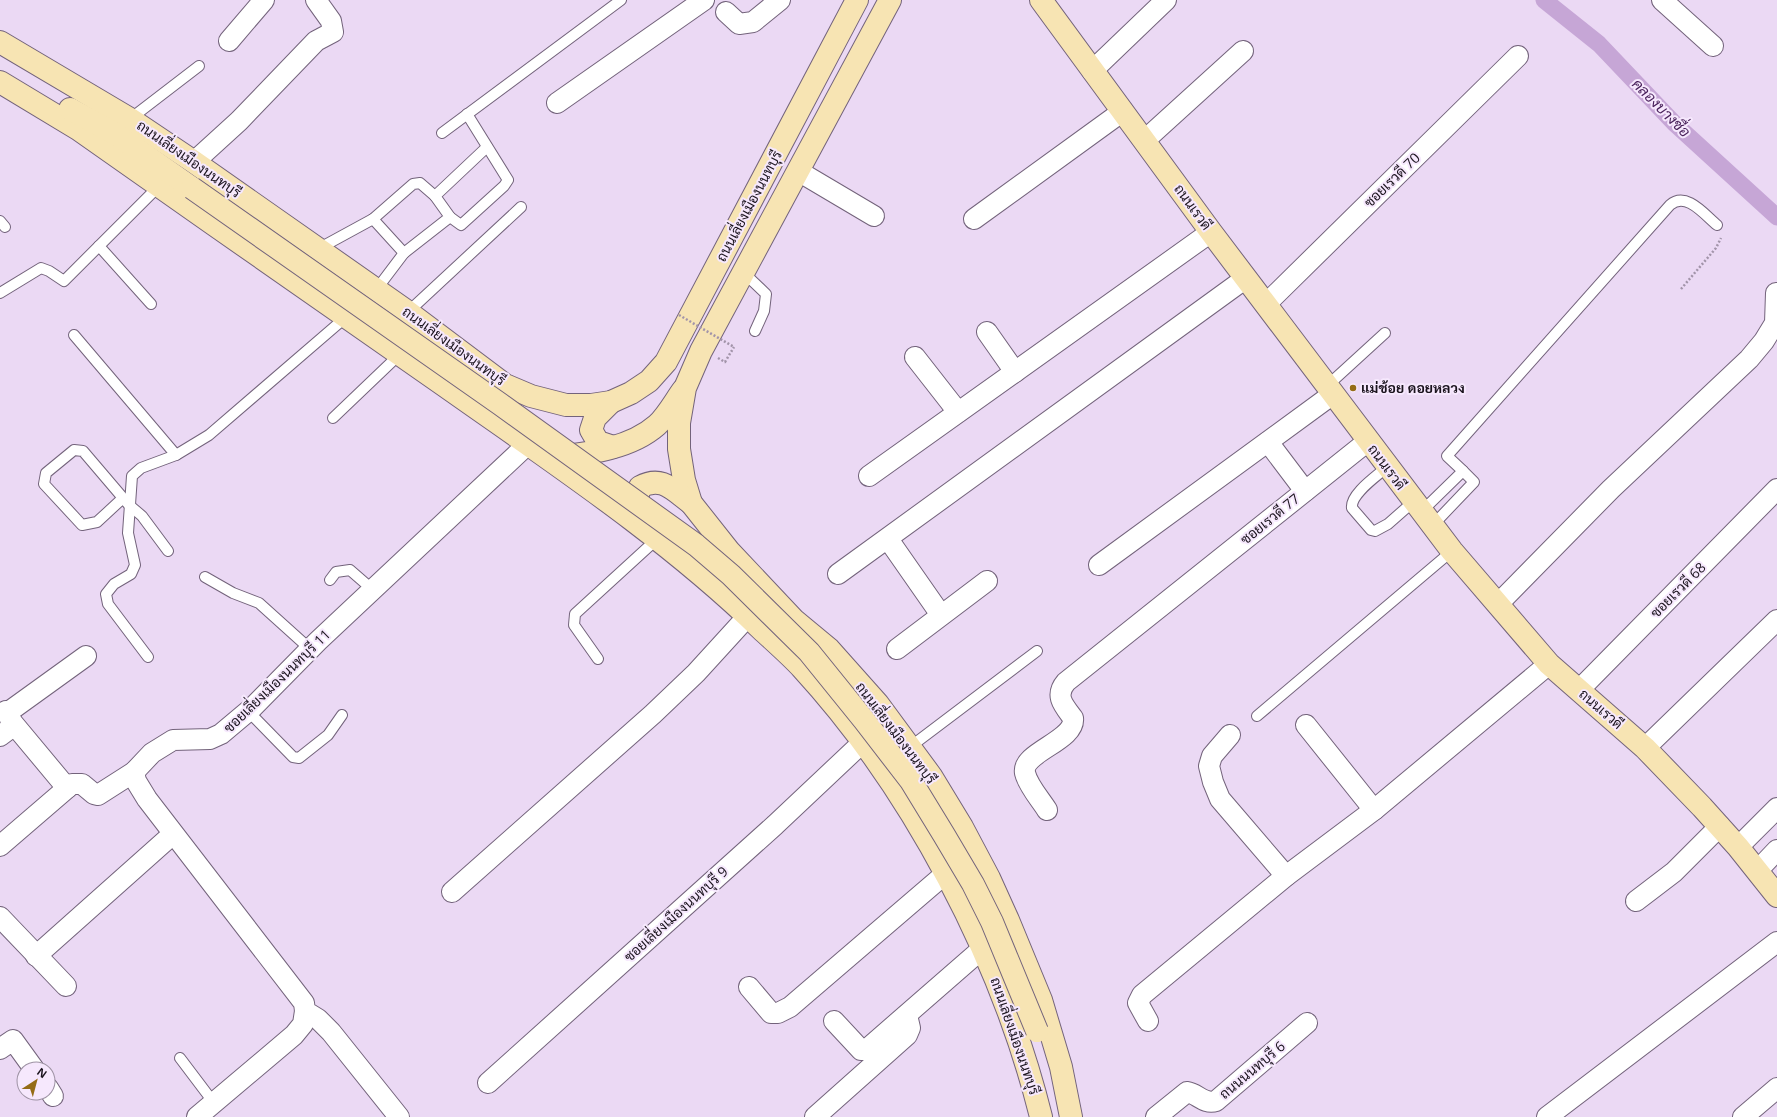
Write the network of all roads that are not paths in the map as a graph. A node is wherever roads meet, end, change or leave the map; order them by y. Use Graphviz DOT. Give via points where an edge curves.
graph roads {
  1 [pos="264,0"];
  2 [pos="316,0"];
  3 [pos="621,0"];
  4 [pos="704,0"];
  5 [pos="780,0"];
  6 [pos="857,0"];
  7 [pos="890,0"];
  8 [pos="1041,0"];
  9 [pos="1166,0"];
  10 [pos="1662,0"];
  11 [pos="726,12"];
  12 [pos="229,40"];
  13 [pos="0,42"];
  14 [pos="1713,46"];
  15 [pos="0,50"];
  16 [pos="1243,51"];
  17 [pos="1518,56"];
  18 [pos="34,60"];
  19 [pos="199,66"];
  20 [pos="0,71"];
  21 [pos="1092,71"];
  22 [pos="0,82"];
  23 [pos="557,104"];
  24 [pos="1123,111"];
  25 [pos="467,114"];
  26 [pos="130,118"];
  27 [pos="442,133"];
  28 [pos="1145,140"];
  29 [pos="488,147"];
  30 [pos="194,162"];
  31 [pos="798,171"];
  32 [pos="159,186"];
  33 [pos="435,196"];
  34 [pos="521,207"];
  35 [pos="874,216"];
  36 [pos="450,217"];
  37 [pos="373,219"];
  38 [pos="974,219"];
  39 [pos="1717,225"];
  40 [pos="1211,232"];
  41 [pos="99,246"];
  42 [pos="318,249"];
  43 [pos="404,253"];
  44 [pos="743,272"];
  45 [pos="1246,278"];
  46 [pos="376,290"];
  47 [pos="0,293"];
  48 [pos="1776,293"];
  49 [pos="151,304"];
  50 [pos="1266,304"];
  51 [pos="408,312"];
  52 [pos="346,317"];
  53 [pos="755,331"];
  54 [pos="987,332"];
  55 [pos="1386,333"];
  56 [pos="74,335"];
  57 [pos="400,354"];
  58 [pos="915,357"];
  59 [pos="1015,372"];
  60 [pos="685,388"];
  61 [pos="1330,390"];
  62 [pos="611,402"];
  63 [pos="958,412"];
  64 [pos="333,418"];
  65 [pos="1368,441"];
  66 [pos="1268,442"];
  67 [pos="528,444"];
  68 [pos="612,447"];
  69 [pos="176,456"];
  70 [pos="549,459"];
  71 [pos="1388,467"];
  72 [pos="1463,470"];
  73 [pos="869,476"];
  74 [pos="1777,489"];
  75 [pos="1305,491"];
  76 [pos="126,502"];
  77 [pos="691,503"];
  78 [pos="1422,514"];
  79 [pos="655,537"];
  80 [pos="888,538"];
  81 [pos="168,551"];
  82 [pos="1452,551"];
  83 [pos="1099,565"];
  84 [pos="838,574"];
  85 [pos="205,577"];
  86 [pos="330,580"];
  87 [pos="987,581"];
  88 [pos="372,590"];
  89 [pos="1498,604"];
  90 [pos="942,615"];
  91 [pos="748,616"];
  92 [pos="1777,620"];
  93 [pos="310,649"];
  94 [pos="896,649"];
  95 [pos="1038,651"];
  96 [pos="86,656"];
  97 [pos="148,657"];
  98 [pos="598,659"];
  99 [pos="1549,664"];
  100 [pos="1579,690"];
  101 [pos="248,711"];
  102 [pos="342,715"];
  103 [pos="1257,716"];
  104 [pos="5,719"];
  105 [pos="1306,725"];
  106 [pos="1230,735"];
  107 [pos="917,742"];
  108 [pos="862,743"];
  109 [pos="1645,748"];
  110 [pos="134,772"];
  111 [pos="67,788"];
  112 [pos="1777,808"];
  113 [pos="1047,810"];
  114 [pos="1374,810"];
  115 [pos="1720,826"];
  116 [pos="173,834"];
  117 [pos="0,846"];
  118 [pos="1738,847"];
  119 [pos="1777,850"];
  120 [pos="1757,871"];
  121 [pos="946,874"];
  122 [pos="1286,876"];
  123 [pos="452,892"];
  124 [pos="1777,896"];
  125 [pos="1636,901"];
  126 [pos="0,917"];
  127 [pos="1777,942"];
  128 [pos="983,948"];
  129 [pos="36,956"];
  130 [pos="66,986"];
  131 [pos="749,987"];
  132 [pos="305,1011"];
  133 [pos="907,1015"];
  134 [pos="834,1021"];
  135 [pos="1148,1021"];
  136 [pos="1306,1023"];
  137 [pos="0,1049"];
  138 [pos="180,1058"];
  139 [pos="28,1061"];
  140 [pos="488,1083"];
  141 [pos="1777,1088"];
  142 [pos="214,1103"];
  143 [pos="1070,1115"];
  144 [pos="197,1117"];
  145 [pos="399,1117"];
  146 [pos="815,1117"];
  147 [pos="1041,1117"];
  148 [pos="1156,1117"];
  149 [pos="1546,1117"];
  150 [pos="1743,1117"];
  1 -- 12 [label="street"];
  2 -- 30 [label="street" via="331,21 333,32 316,41 239,121"];
  3 -- 25 [label="lane"];
  4 -- 23 [label="street"];
  5 -- 11 [label="street" via="753,22 740,24"];
  6 -- 62 [label="main road, ถนนเลี่ยงเมืองนนทบุรี" via="666,362 649,381"];
  7 -- 31 [label="main road, ถนนเลี่ยงเมืองนนทบุรี"];
  8 -- 21 [label="main road, ถนนเรวดี"];
  9 -- 21 [label="street"];
  10 -- 14 [label="street"];
  13 -- 18 [label="main road, ถนนเลี่ยงเมืองนนทบุรี"];
  15 -- 18 [label="main road, ถนนเลี่ยงเมืองนนทบุรี"];
  16 -- 28 [label="street"];
  17 -- 50 [label="street, ซอยเรวดี 70"];
  18 -- 26 [label="main road, ถนนเลี่ยงเมืองนนทบุรี"];
  19 -- 26 [label="lane"];
  20 -- 143 [label="main road, bridge" via="114,132 500,404 696,545 731,575 798,641 864,720 906,775 944,835 992,922"];
  21 -- 24 [label="main road, ถนนเรวดี"];
  22 -- 32 [label="main road, ถนนเลี่ยงเมืองนนทบุรี" via="78,129"];
  24 -- 28 [label="main road, ถนนเรวดี"];
  24 -- 38 [label="street"];
  25 -- 27 [label="lane"];
  25 -- 29 [label="lane"];
  26 -- 30 [label="main road, ถนนเลี่ยงเมืองนนทบุรี"];
  28 -- 40 [label="main road, ถนนเรวดี"];
  29 -- 33 [label="lane"];
  29 -- 36 [label="lane" via="508,180 465,223 458,224"];
  30 -- 42 [label="main road, ถนนเลี่ยงเมืองนนทบุรี"];
  31 -- 35 [label="street"];
  31 -- 44 [label="main road, ถนนเลี่ยงเมืองนนทบุรี"];
  32 -- 41 [label="lane"];
  32 -- 52 [label="main road, ถนนเลี่ยงเมืองนนทบุรี"];
  33 -- 36 [label="lane"];
  33 -- 37 [label="lane" via="420,183 413,184"];
  34 -- 51 [label="lane"];
  36 -- 43 [label="lane"];
  37 -- 42 [label="lane"];
  37 -- 43 [label="lane"];
  39 -- 72 [label="lane" via="1688,202 1677,200 1670,205 1447,456"];
  40 -- 45 [label="main road, ถนนเรวดี"];
  40 -- 59 [label="street"];
  41 -- 47 [label="lane" via="64,281 41,268"];
  41 -- 49 [label="lane"];
  42 -- 46 [label="main road, ถนนเลี่ยงเมืองนนทบุรี"];
  43 -- 46 [label="lane"];
  44 -- 53 [label="lane" via="766,294 764,311"];
  44 -- 60 [label="main road, ถนนเลี่ยงเมืองนนทบุรี" via="701,351"];
  45 -- 50 [label="main road, ถนนเรวดี"];
  45 -- 80 [label="street"];
  46 -- 51 [label="main road, ถนนเลี่ยงเมืองนนทบุรี"];
  48 -- 89 [label="street" via="1775,322 1749,359 1611,490"];
  50 -- 61 [label="main road, ถนนเรวดี"];
  51 -- 62 [label="main road, ถนนเลี่ยงเมืองนนทบุรี" via="506,385 530,396 566,405"];
  52 -- 57 [label="main road, ถนนเลี่ยงเมืองนนทบุรี"];
  52 -- 69 [label="lane" via="209,435"];
  54 -- 59 [label="street"];
  55 -- 61 [label="lane"];
  56 -- 69 [label="lane"];
  57 -- 64 [label="lane"];
  57 -- 67 [label="main road, ถนนเลี่ยงเมืองนนทบุรี"];
  58 -- 63 [label="street"];
  59 -- 63 [label="street"];
  60 -- 68 [label="main road, ถนนเลี่ยงเมืองนนทบุรี" via="657,425 635,439"];
  60 -- 77 [label="main road, ถนนเลี่ยงเมืองนนทบุรี" via="678,449"];
  61 -- 65 [label="main road, ถนนเรวดี"];
  61 -- 66 [label="street"];
  62 -- 68 [label="main road" via="595,418 591,430 598,442"];
  63 -- 73 [label="street"];
  65 -- 71 [label="main road, ถนนเรวดี"];
  65 -- 75 [label="street, ซอยเรวดี 77"];
  66 -- 75 [label="street"];
  66 -- 83 [label="street"];
  67 -- 70 [label="main road, ถนนเลี่ยงเมืองนนทบุรี"];
  67 -- 88 [label="street, ซอยเลี่ยงเมืองนนทบุรี 11"];
  68 -- 70 [label="main road, ถนนเลี่ยงเมืองนนทบุรี"];
  69 -- 76 [label="lane" via="141,468 132,476"];
  70 -- 79 [label="main road, ถนนเลี่ยงเมืองนนทบุรี"];
  71 -- 78 [label="main road, ถนนเรวดี"];
  71 -- 78 [label="lane" via="1352,501 1352,508 1371,530 1375,531 1388,524"];
  72 -- 78 [label="lane"];
  72 -- 78 [label="lane" via="1474,482"];
  74 -- 100 [label="street, ซอยเรวดี 68"];
  75 -- 113 [label="street, ซอยเรวดี 77" via="1062,686 1060,696 1073,718 1072,726 1029,761 1025,768 1025,774"];
  76 -- 76 [label="lane" via="97,522 82,525 44,484 46,473 74,450 82,451"];
  76 -- 81 [label="lane" via="142,516"];
  76 -- 97 [label="lane" via="128,533 135,565 131,574 114,584 106,594 108,604"];
  77 -- 79 [label="main road" via="663,482 650,482 640,487 636,498"];
  77 -- 107 [label="main road, ถนนเลี่ยงเมืองนนทบุรี" via="729,551 794,620 834,654 878,704"];
  78 -- 82 [label="main road, ถนนเรวดี"];
  79 -- 91 [label="main road, ถนนเลี่ยงเมืองนนทบุรี"];
  79 -- 98 [label="lane" via="575,614 574,625"];
  80 -- 84 [label="street"];
  80 -- 90 [label="street"];
  82 -- 89 [label="main road, ถนนเรวดี"];
  82 -- 103 [label="lane"];
  85 -- 93 [label="lane" via="233,593 259,603"];
  86 -- 88 [label="lane" via="336,572 350,570"];
  87 -- 90 [label="street"];
  88 -- 93 [label="street, ซอยเลี่ยงเมืองนนทบุรี 11"];
  89 -- 99 [label="main road, ถนนเรวดี"];
  90 -- 94 [label="street"];
  91 -- 108 [label="main road, ถนนเลี่ยงเมืองนนทบุรี" via="802,668"];
  91 -- 123 [label="street" via="696,673 653,714"];
  92 -- 109 [label="street"];
  93 -- 101 [label="street, ซอยเลี่ยงเมืองนนทบุรี 11"];
  95 -- 107 [label="lane"];
  96 -- 104 [label="street"];
  99 -- 100 [label="main road, ถนนเรวดี"];
  99 -- 114 [label="street"];
  100 -- 109 [label="main road, ถนนเรวดี"];
  101 -- 102 [label="lane" via="293,757 299,758 328,734"];
  101 -- 110 [label="street, ซอยเลี่ยงเมืองนนทบุรี 11" via="221,734 210,739 173,740 167,743 152,753"];
  104 -- 111 [label="street"];
  105 -- 114 [label="street"];
  106 -- 122 [label="street" via="1212,756 1209,766 1213,782 1220,799"];
  107 -- 143 [label="main road, ถนนเลี่ยงเมืองนนทบุรี" via="931,776 989,878 1041,1000 1062,1067"];
  108 -- 121 [label="main road, ถนนเลี่ยงเมืองนนทบุรี" via="923,832"];
  108 -- 140 [label="street, ซอยเลี่ยงเมืองนนทบุรี 9"];
  109 -- 115 [label="main road, ถนนเรวดี"];
  110 -- 111 [label="street, ซอยเลี่ยงเมืองนนทบุรี 11" via="98,795 79,783"];
  110 -- 116 [label="street" via="136,781"];
  111 -- 117 [label="street"];
  112 -- 118 [label="street"];
  114 -- 122 [label="street"];
  115 -- 118 [label="main road, ถนนเรวดี"];
  115 -- 125 [label="street" via="1674,872"];
  116 -- 129 [label="street"];
  116 -- 132 [label="street" via="304,1003"];
  118 -- 120 [label="main road, ถนนเรวดี"];
  119 -- 120 [label="street"];
  120 -- 124 [label="main road, ถนนเรวดี"];
  121 -- 128 [label="main road, ถนนเลี่ยงเมืองนนทบุรี"];
  121 -- 131 [label="street" via="790,1007 778,1013 770,1013"];
  122 -- 135 [label="street" via="1142,995 1138,1003"];
  126 -- 129 [label="street"];
  127 -- 149 [label="street"];
  128 -- 133 [label="street"];
  128 -- 147 [label="main road, ถนนเลี่ยงเมืองนนทบุรี" via="1012,1021"];
  129 -- 130 [label="street"];
  132 -- 142 [label="street" via="303,1024 294,1035"];
  132 -- 145 [label="street" via="331,1032"];
  133 -- 134 [label="street" via="866,1050 861,1050"];
  133 -- 146 [label="street" via="910,1028 907,1035"];
  136 -- 148 [label="street, ถนนนนทบุรี 6" via="1216,1101 1211,1103 1182,1095"];
  137 -- 139 [label="street" via="13,1040"];
  138 -- 142 [label="lane"];
  141 -- 150 [label="street"];
  142 -- 144 [label="street"];
}
